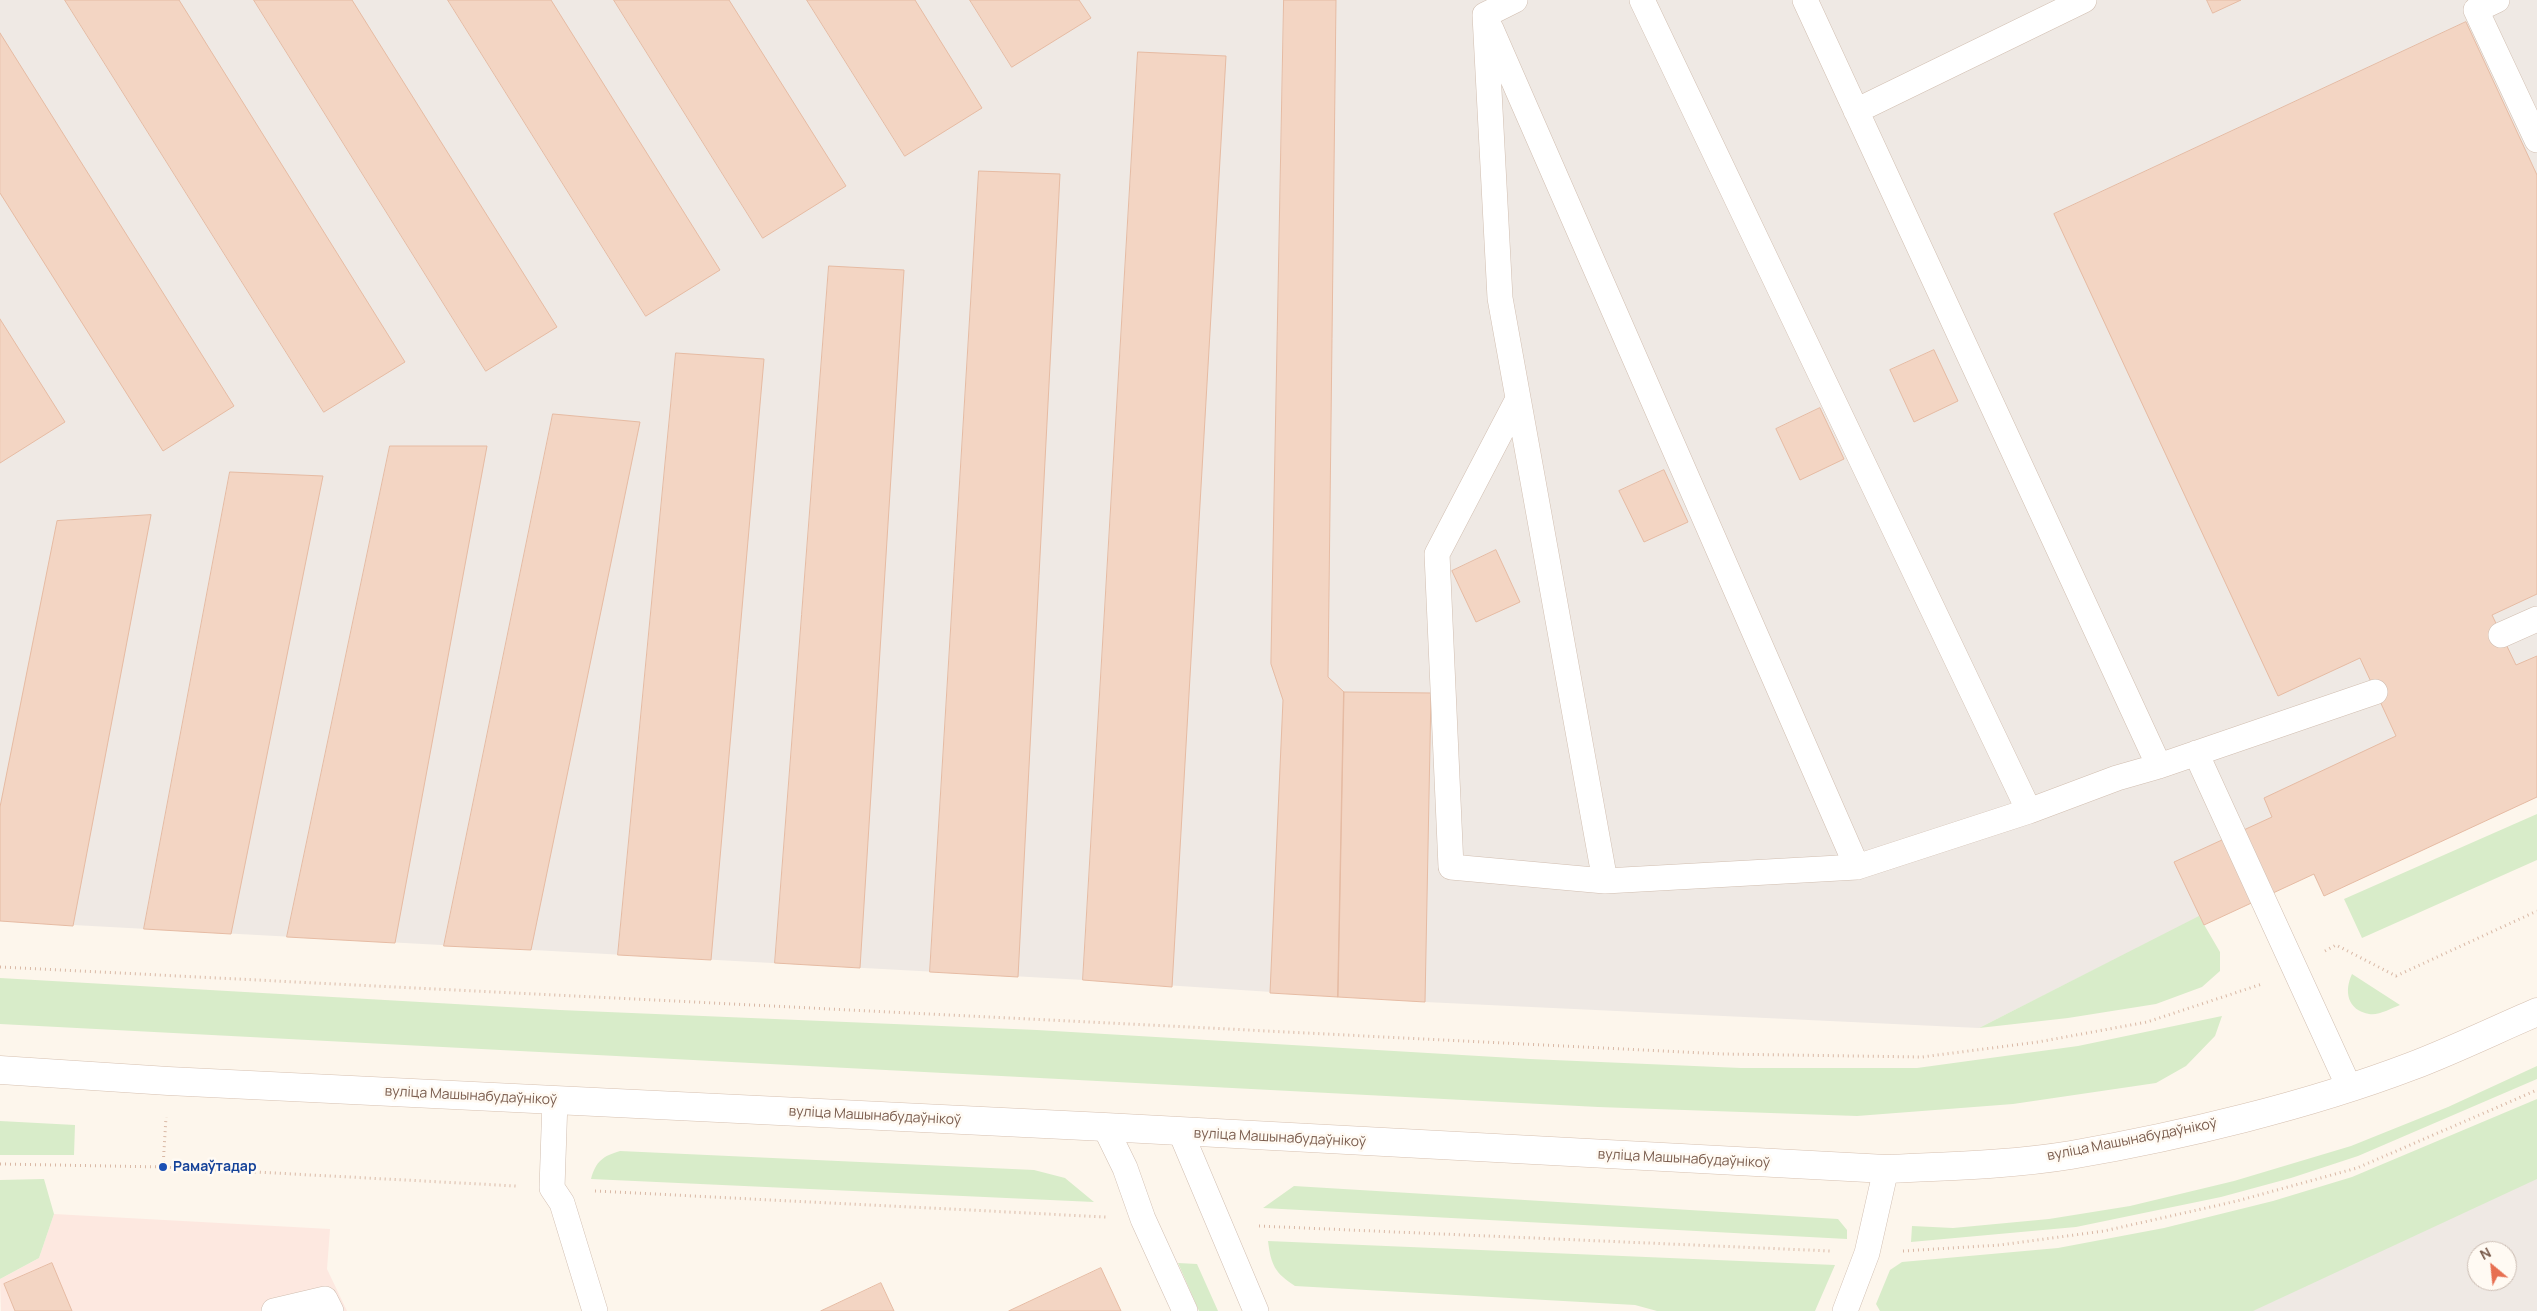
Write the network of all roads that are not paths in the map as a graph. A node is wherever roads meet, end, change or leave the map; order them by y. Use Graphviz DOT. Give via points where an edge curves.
graph roads {
  1 [pos="1515,0"];
  2 [pos="1642,0"];
  3 [pos="1805,0"];
  4 [pos="2084,0"];
  5 [pos="2497,0"];
  6 [pos="1485,15"];
  7 [pos="1856,111"];
  8 [pos="2537,140"];
  9 [pos="1518,400"];
  10 [pos="2537,619"];
  11 [pos="2501,635"];
  12 [pos="2375,692"];
  13 [pos="2196,754"];
  14 [pos="2159,766"];
  15 [pos="2029,811"];
  16 [pos="1857,867"];
  17 [pos="1606,880"];
  18 [pos="2537,1012"];
  19 [pos="0,1070"];
  20 [pos="2349,1087"];
  21 [pos="555,1100"];
  22 [pos="1105,1127"];
  23 [pos="1181,1133"];
  24 [pos="1886,1169"];
  25 [pos="274,1311"];
  26 [pos="331,1311"];
  27 [pos="595,1311"];
  28 [pos="1185,1311"];
  29 [pos="1256,1311"];
  30 [pos="1845,1311"];
  1 -- 6 [label="lane"];
  2 -- 15 [label="lane"];
  3 -- 7 [label="lane"];
  4 -- 7 [label="lane"];
  5 -- 8 [label="lane" via="2476,10"];
  6 -- 9 [label="lane" via="1500,298"];
  6 -- 16 [label="lane"];
  7 -- 14 [label="lane"];
  9 -- 17 [label="lane"];
  9 -- 17 [label="lane" via="1437,554 1451,867"];
  10 -- 11 [label="lane"];
  12 -- 13 [label="lane"];
  13 -- 14 [label="lane"];
  13 -- 20 [label="lane"];
  14 -- 15 [label="lane"];
  15 -- 16 [label="lane"];
  16 -- 17 [label="lane"];
  18 -- 20 [label="main road, вуліца Машынабудаўнікоў" via="2412,1066"];
  19 -- 21 [label="main road, вуліца Машынабудаўнікоў"];
  20 -- 24 [label="main road, вуліца Машынабудаўнікоў" via="2174,1134 2070,1155"];
  21 -- 22 [label="main road, вуліца Машынабудаўнікоў"];
  21 -- 27 [label="lane" via="552,1188 562,1203"];
  22 -- 23 [label="main road, вуліца Машынабудаўнікоў"];
  22 -- 28 [label="lane" via="1126,1168 1143,1218"];
  23 -- 24 [label="main road, вуліца Машынабудаўнікоў"];
  23 -- 29 [label="lane"];
  24 -- 30 [label="lane" via="1867,1253"];
  25 -- 26 [label="lane" via="325,1300"];
}
